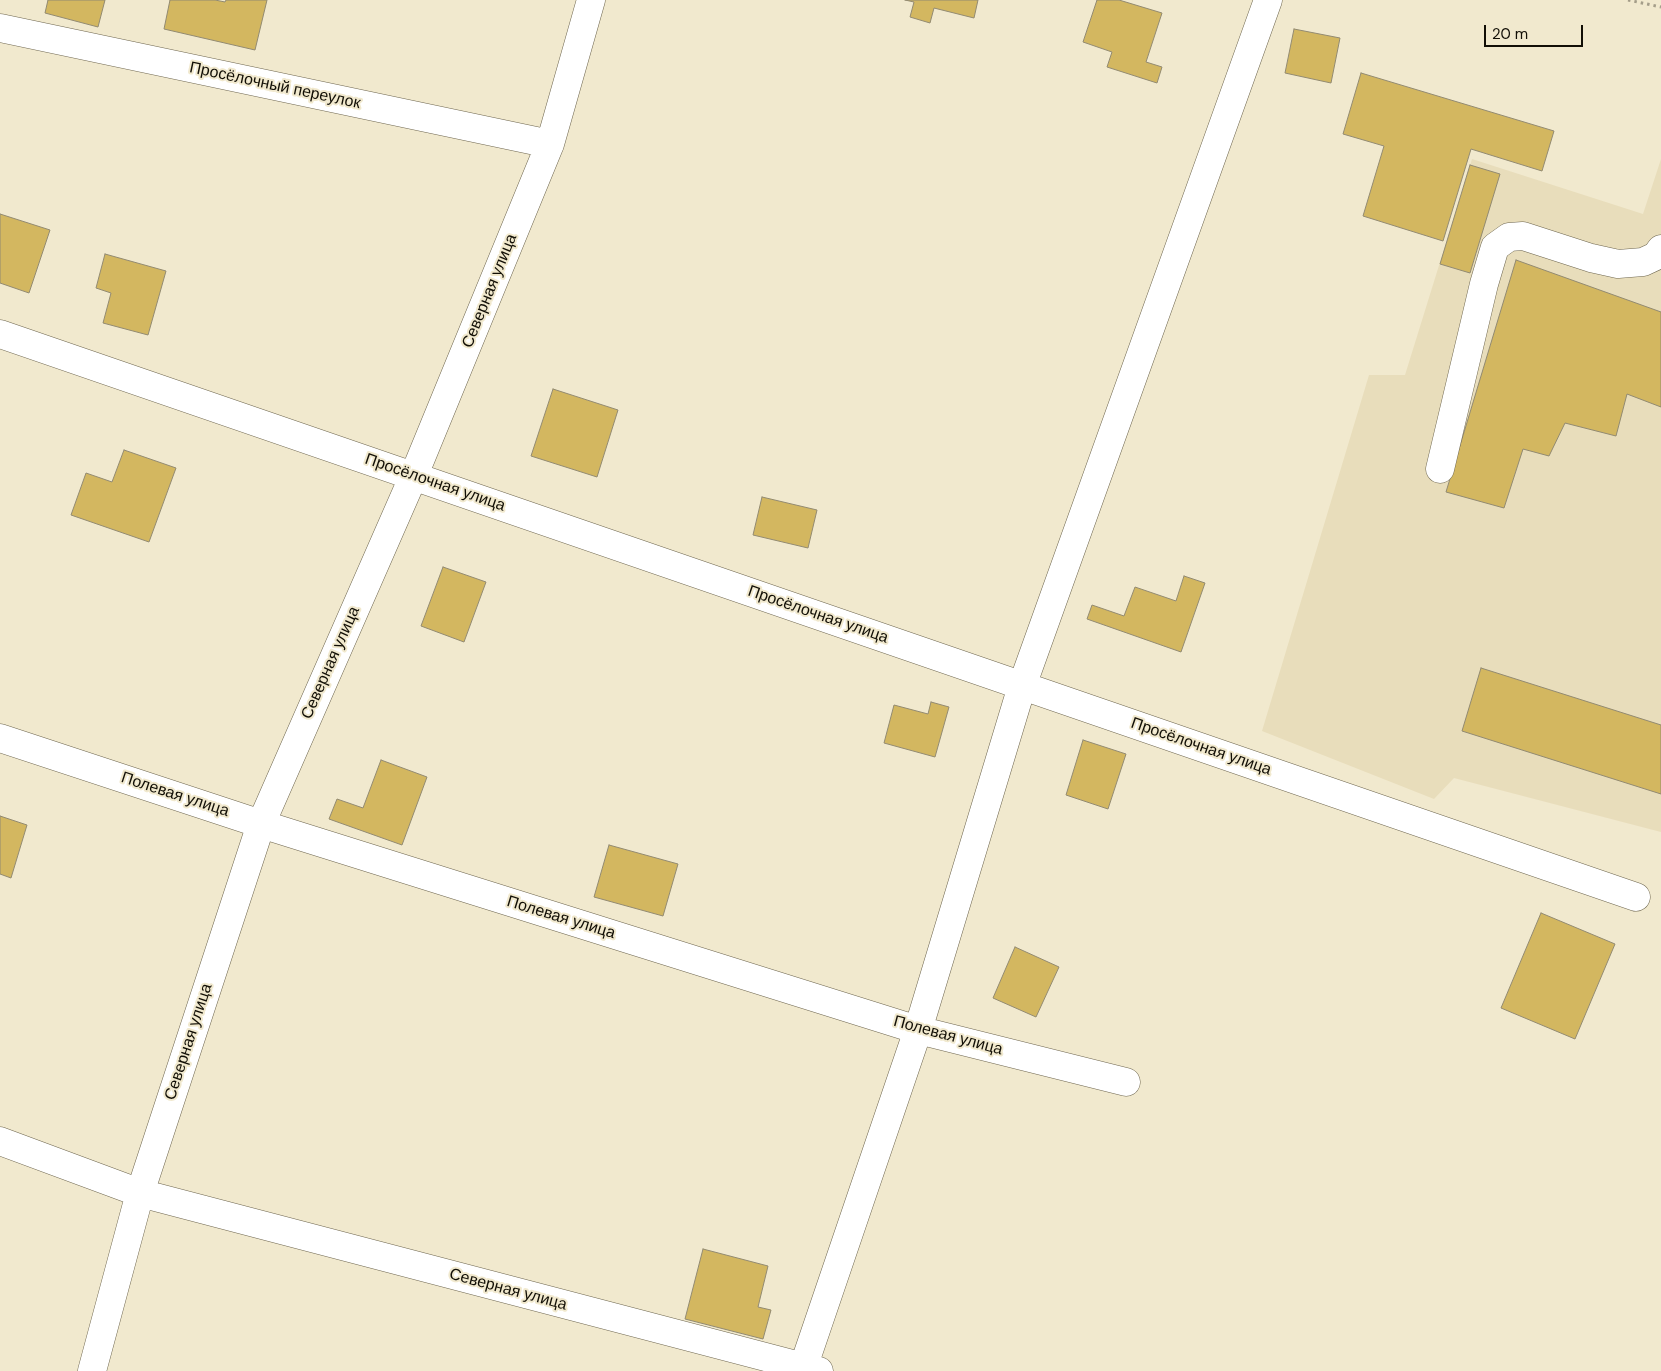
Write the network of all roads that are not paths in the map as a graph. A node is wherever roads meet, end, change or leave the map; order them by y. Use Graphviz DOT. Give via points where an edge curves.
graph roads {
  1 [pos="590,0"];
  2 [pos="1268,0"];
  3 [pos="0,28"];
  4 [pos="550,144"];
  5 [pos="1661,249"];
  6 [pos="0,334"];
  7 [pos="1440,469"];
  8 [pos="414,476"];
  9 [pos="1022,686"];
  10 [pos="0,738"];
  11 [pos="261,824"];
  12 [pos="1636,896"];
  13 [pos="918,1030"];
  14 [pos="1126,1082"];
  15 [pos="0,1141"];
  16 [pos="140,1193"];
  17 [pos="808,1370"];
  18 [pos="92,1371"];
  1 -- 4 [label="street, Северная улица"];
  2 -- 9 [label="street"];
  3 -- 4 [label="street, Просёлочный переулок"];
  4 -- 8 [label="street, Северная улица"];
  5 -- 7 [label="street" via="1656,256 1643,262 1618,264 1523,236 1508,237 1495,247"];
  6 -- 8 [label="street, Просёлочная улица"];
  8 -- 9 [label="street, Просёлочная улица"];
  8 -- 11 [label="street, Северная улица"];
  9 -- 12 [label="street, Просёлочная улица"];
  9 -- 13 [label="street"];
  10 -- 11 [label="street, Полевая улица"];
  11 -- 13 [label="street, Полевая улица"];
  11 -- 16 [label="street, Северная улица"];
  13 -- 14 [label="street, Полевая улица"];
  13 -- 17 [label="street"];
  15 -- 16 [label="street, Северная улица"];
  16 -- 17 [label="street, Северная улица"];
  16 -- 18 [label="street, Северная улица"];
}
